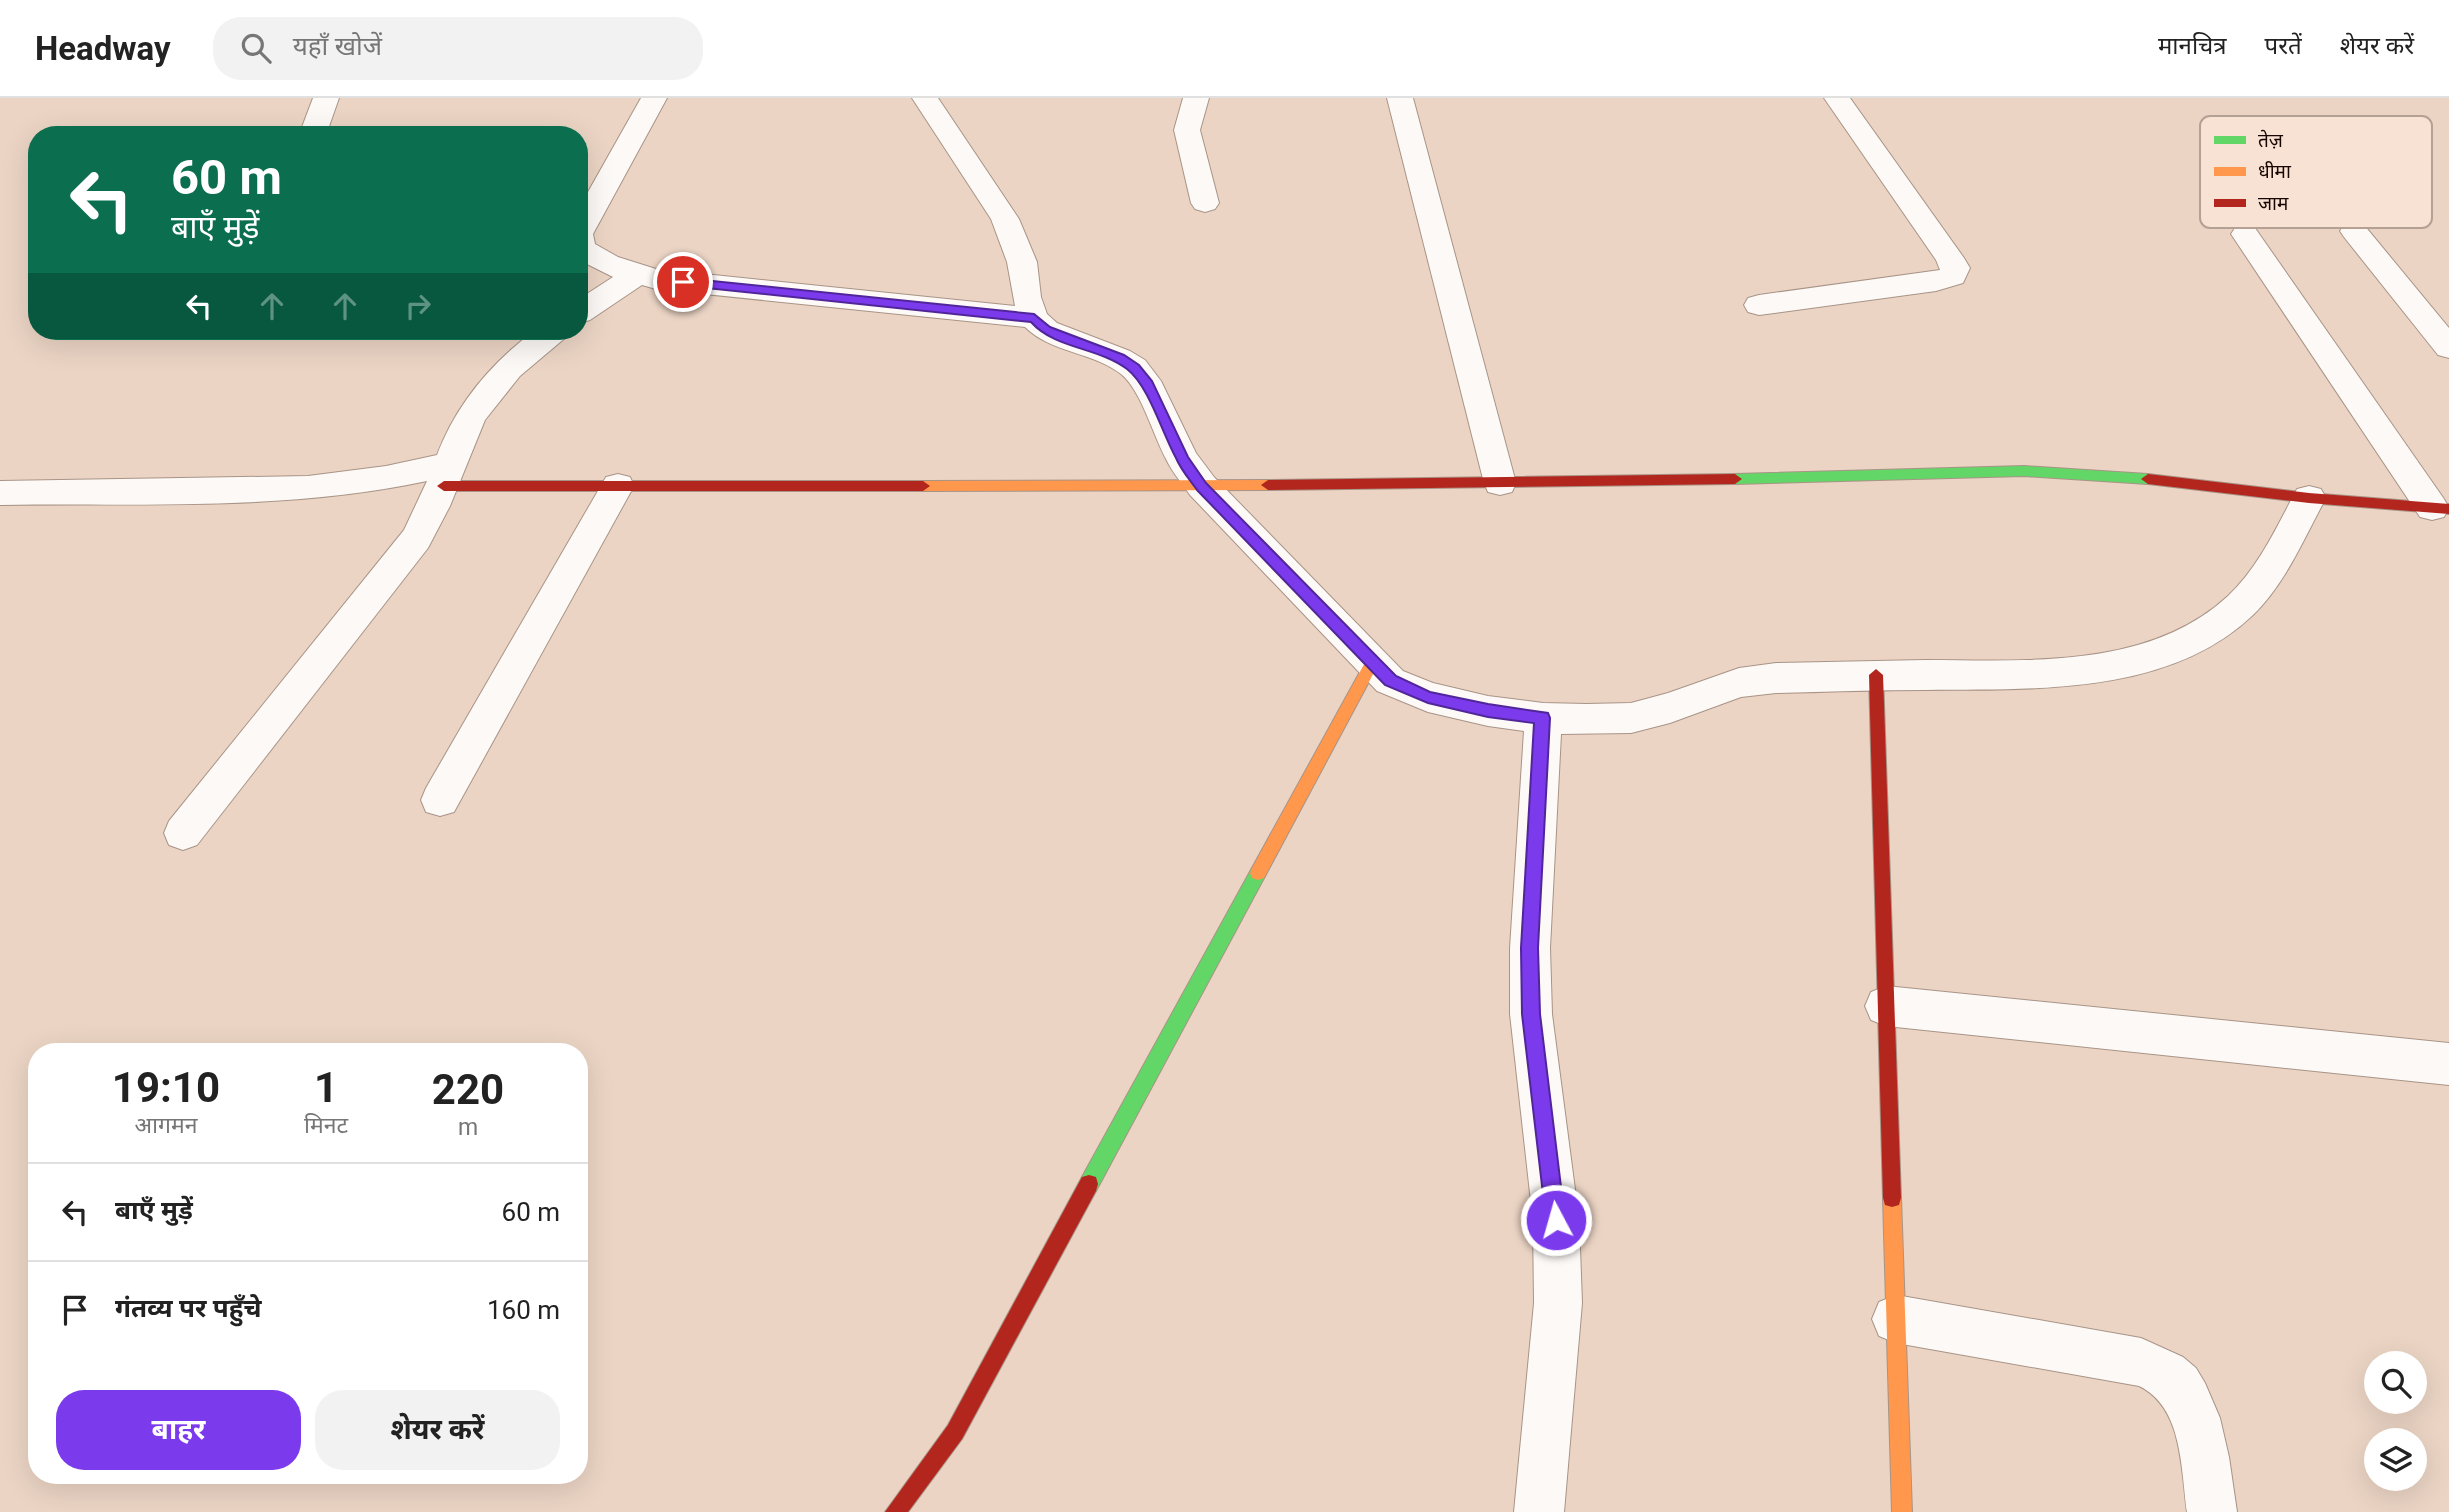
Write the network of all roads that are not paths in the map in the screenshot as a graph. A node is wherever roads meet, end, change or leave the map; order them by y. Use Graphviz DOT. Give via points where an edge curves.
graph roads {
  1 [pos="326,98"];
  2 [pos="654,98"];
  3 [pos="925,98"];
  4 [pos="1196,98"];
  5 [pos="1400,98"];
  6 [pos="1837,98"];
  7 [pos="315,126"];
  8 [pos="1205,203"];
  9 [pos="588,226"];
  10 [pos="2354,231"];
  11 [pos="2245,234"];
  12 [pos="588,247"];
  13 [pos="638,275"];
  14 [pos="1759,305"];
  15 [pos="588,307"];
  16 [pos="1034,318"];
  17 [pos="543,340"];
  18 [pos="2449,348"];
  19 [pos="447,475"];
  20 [pos="1500,483"];
  21 [pos="618,486"];
  22 [pos="1202,486"];
  23 [pos="0,493"];
  24 [pos="2309,498"];
  25 [pos="2441,508"];
  26 [pos="1372,663"];
  27 [pos="1876,675"];
  28 [pos="1542,718"];
  29 [pos="440,800"];
  30 [pos="183,832"];
  31 [pos="1886,1006"];
  32 [pos="2449,1064"];
  33 [pos="1896,1319"];
  34 [pos="895,1512"];
  35 [pos="1539,1512"];
  36 [pos="1902,1512"];
  37 [pos="2212,1512"];
  1 -- 7 [label="street"];
  2 -- 9 [label="street"];
  3 -- 16 [label="street" via="1004,219 1022,262"];
  4 -- 8 [label="street" via="1188,131"];
  5 -- 20 [label="street"];
  6 -- 14 [label="street" via="1950,258 1953,276"];
  10 -- 18 [label="street"];
  11 -- 25 [label="street"];
  12 -- 13 [label="street" via="614,268"];
  13 -- 15 [label="street"];
  13 -- 16 [label="street"];
  16 -- 22 [label="street" via="1046,330 1134,368 1145,381 1182,459"];
  17 -- 19 [label="street" via="486,394 468,423"];
  19 -- 21 [label="street"];
  19 -- 23 [label="street" via="298,489"];
  19 -- 30 [label="street" via="428,520 385,580"];
  20 -- 22 [label="street"];
  20 -- 24 [label="street" via="2024,471 2140,478"];
  21 -- 22 [label="street"];
  21 -- 29 [label="street"];
  22 -- 26 [label="street"];
  24 -- 25 [label="street"];
  24 -- 27 [label="street" via="2258,586 2228,617 2190,640 2137,661 2062,673"];
  26 -- 28 [label="street" via="1390,681 1428,697"];
  26 -- 34 [label="street" via="955,1432"];
  27 -- 28 [label="street" via="1739,683 1631,718"];
  27 -- 31 [label="street"];
  28 -- 35 [label="street" via="1531,1014 1556,1220 1558,1303"];
  31 -- 32 [label="street"];
  31 -- 33 [label="street"];
  33 -- 36 [label="street"];
  33 -- 37 [label="street" via="2141,1362 2168,1375 2185,1396 2199,1430"];
}
